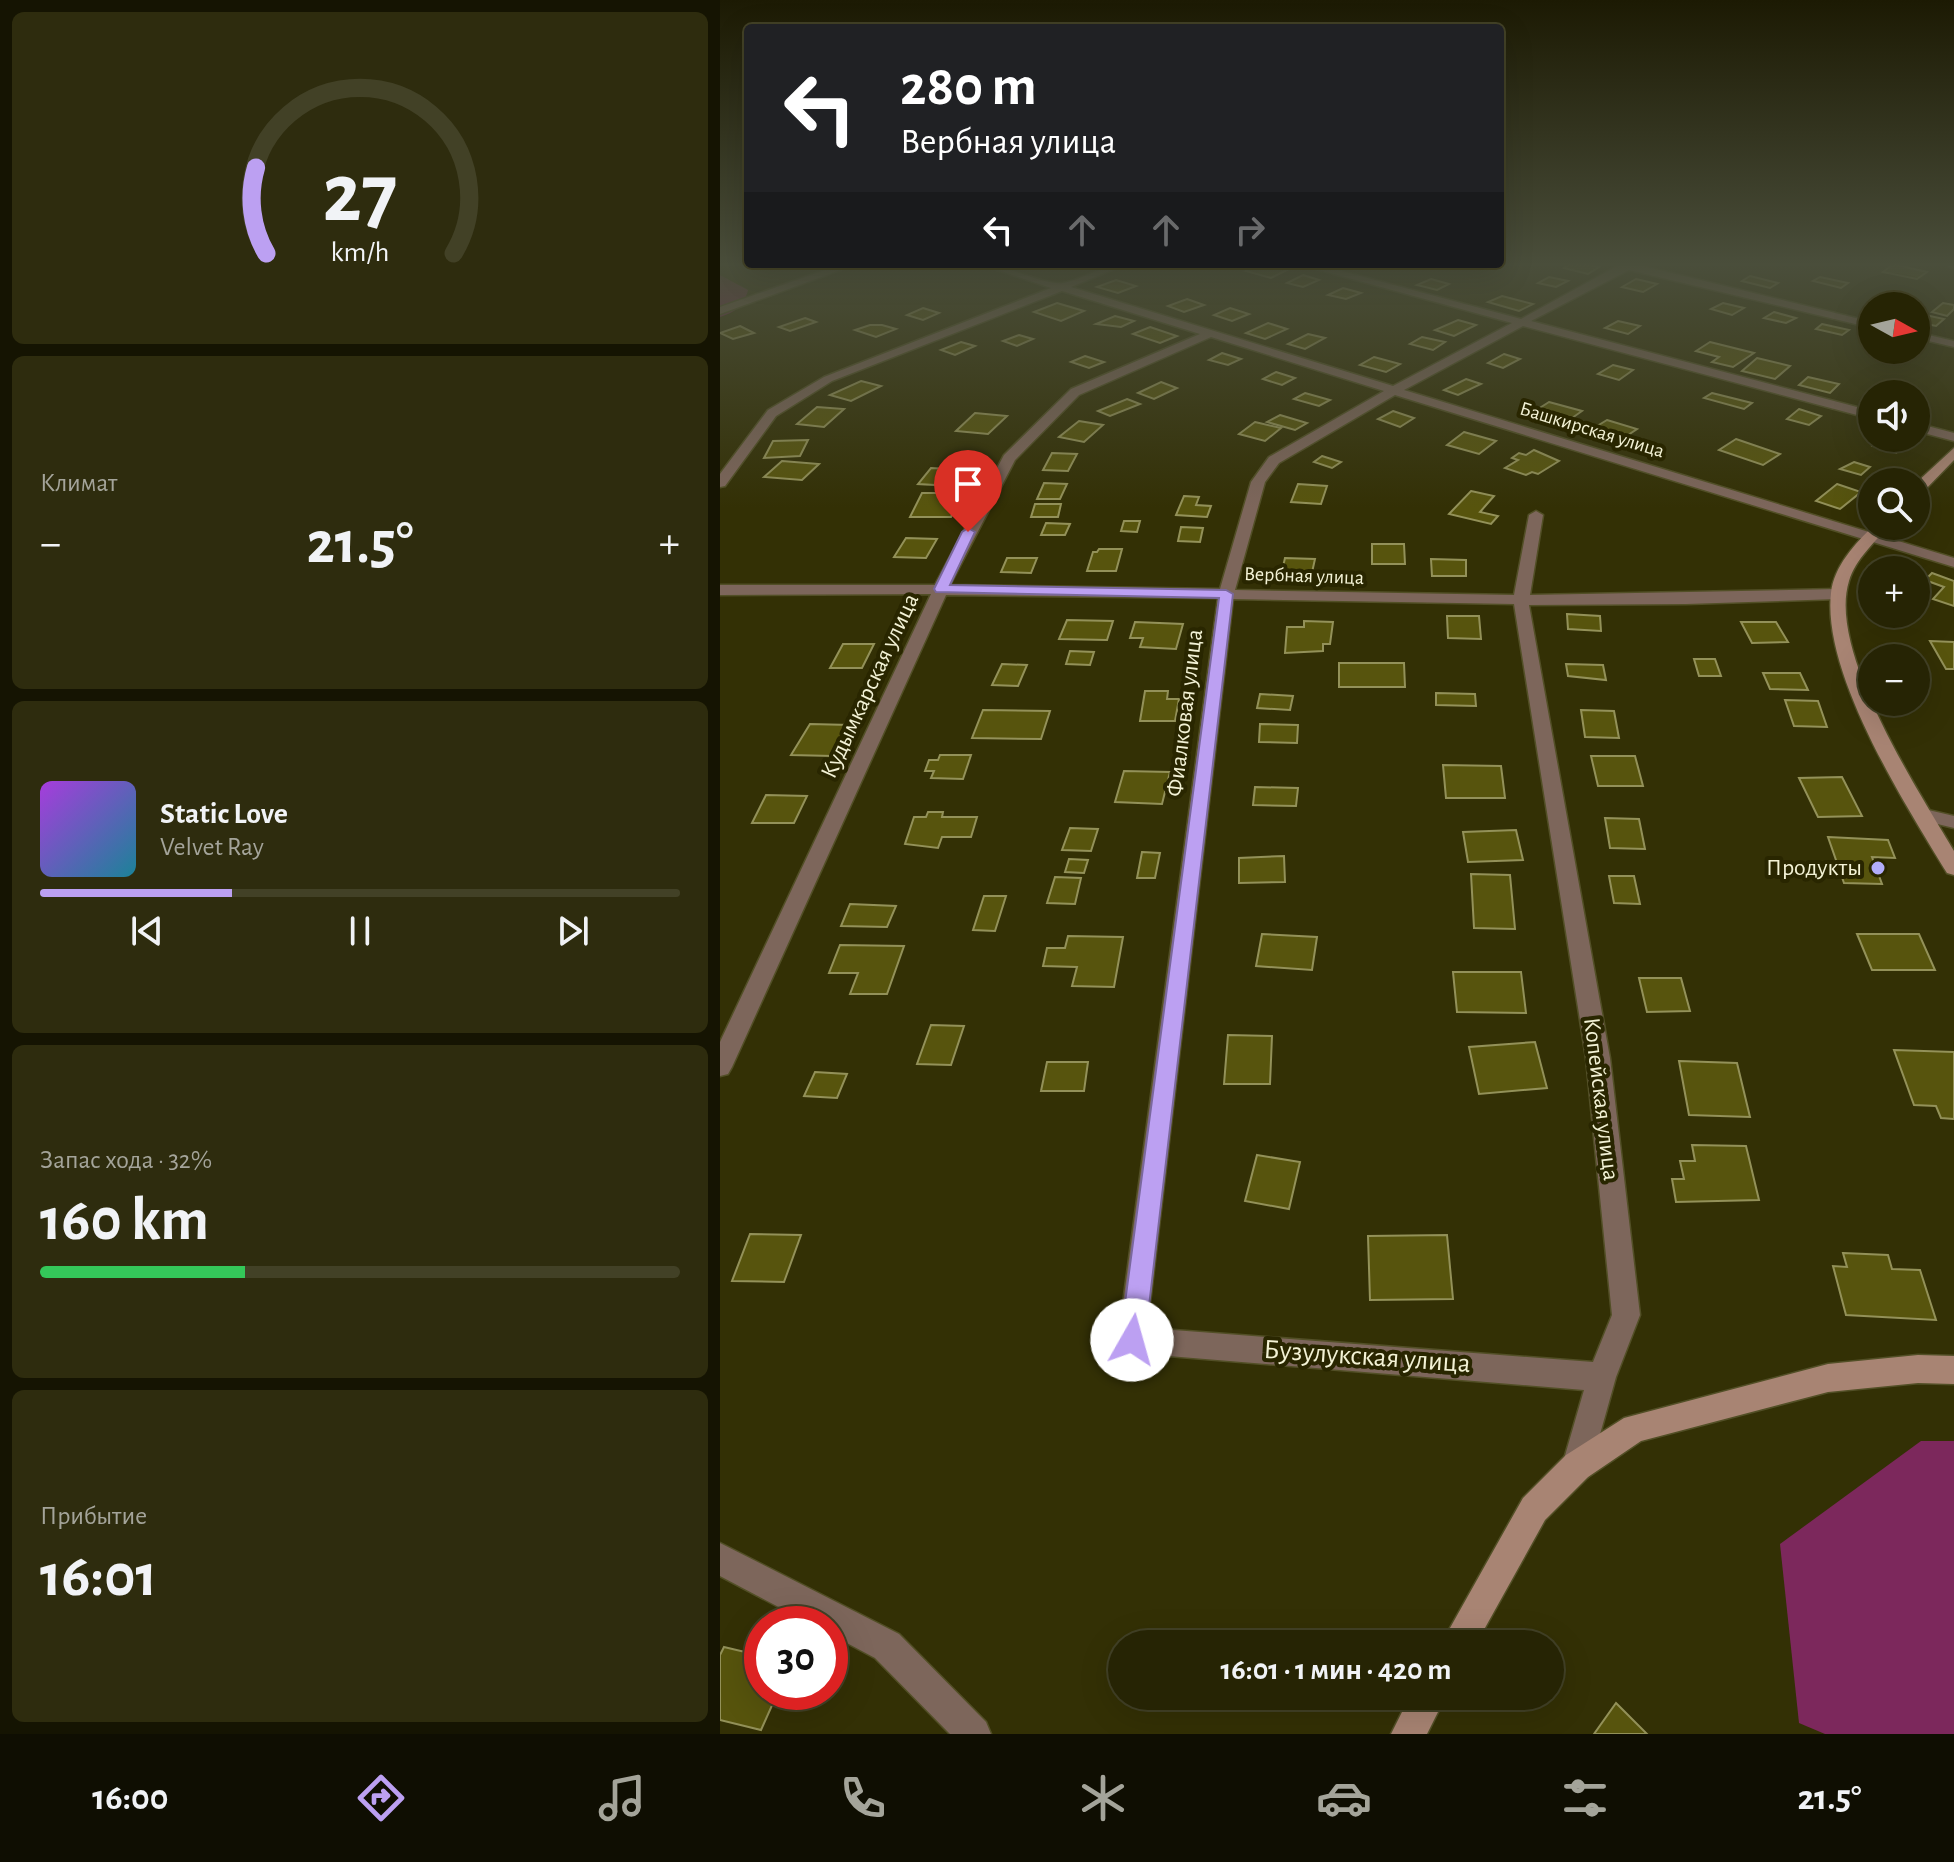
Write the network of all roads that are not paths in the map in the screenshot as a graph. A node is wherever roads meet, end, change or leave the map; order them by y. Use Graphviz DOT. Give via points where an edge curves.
graph roads {
  1 [pos="909,346"];
  2 [pos="1181,346"];
  3 [pos="1247,346"];
  4 [pos="1477,346"];
  5 [pos="1608,346"];
  6 [pos="1393,391"];
  7 [pos="1858,411"];
  8 [pos="1930,431"];
  9 [pos="1954,437"];
  10 [pos="1954,452"];
  11 [pos="1930,477"];
  12 [pos="720,483"];
  13 [pos="1536,515"];
  14 [pos="1858,526"];
  15 [pos="1868,540"];
  16 [pos="1897,540"];
  17 [pos="1954,563"];
  18 [pos="941,589"];
  19 [pos="720,590"];
  20 [pos="1226,594"];
  21 [pos="1838,594"];
  22 [pos="1521,602"];
  23 [pos="1924,815"];
  24 [pos="1954,822"];
  25 [pos="1954,868"];
  26 [pos="720,1067"];
  27 [pos="1132,1340"];
  28 [pos="1954,1370"];
  29 [pos="1602,1377"];
  30 [pos="1577,1466"];
  31 [pos="720,1559"];
  32 [pos="1466,1630"];
  33 [pos="1421,1710"];
  34 [pos="974,1734"];
  35 [pos="1408,1734"];
  1 -- 12 [label="street" via="828,379 772,413"];
  2 -- 18 [label="street, Кудымкарская улица" via="1075,392 1009,458"];
  3 -- 6 [label="street, Башкирская улица"];
  4 -- 6 [label="street, Фиалковая улица"];
  5 -- 7 [label="street"];
  6 -- 14 [label="street, Башкирская улица"];
  6 -- 20 [label="street, Фиалковая улица" via="1274,460 1258,482"];
  8 -- 9 [label="street"];
  10 -- 11 [label="street"];
  13 -- 22 [label="street, Копейская улица"];
  15 -- 21 [label="street" via="1846,568"];
  16 -- 17 [label="street, Башкирская улица"];
  18 -- 19 [label="street, Вербная улица"];
  18 -- 20 [label="street, Вербная улица"];
  18 -- 26 [label="street, Кудымкарская улица"];
  20 -- 22 [label="street, Вербная улица"];
  20 -- 27 [label="street, Фиалковая улица"];
  21 -- 22 [label="street, Вербная улица"];
  21 -- 23 [label="street" via="1840,630 1851,669"];
  22 -- 29 [label="street, Копейская улица" via="1598,1058 1626,1315"];
  23 -- 24 [label="street"];
  23 -- 25 [label="street"];
  27 -- 29 [label="street, Бузулукская улица"];
  28 -- 30 [label="street" via="1828,1378 1751,1397 1634,1428"];
  29 -- 30 [label="street, Копейская улица"];
  30 -- 32 [label="street, Копейская улица" via="1534,1509"];
  31 -- 34 [label="street" via="887,1646"];
  33 -- 35 [label="street"];
}
